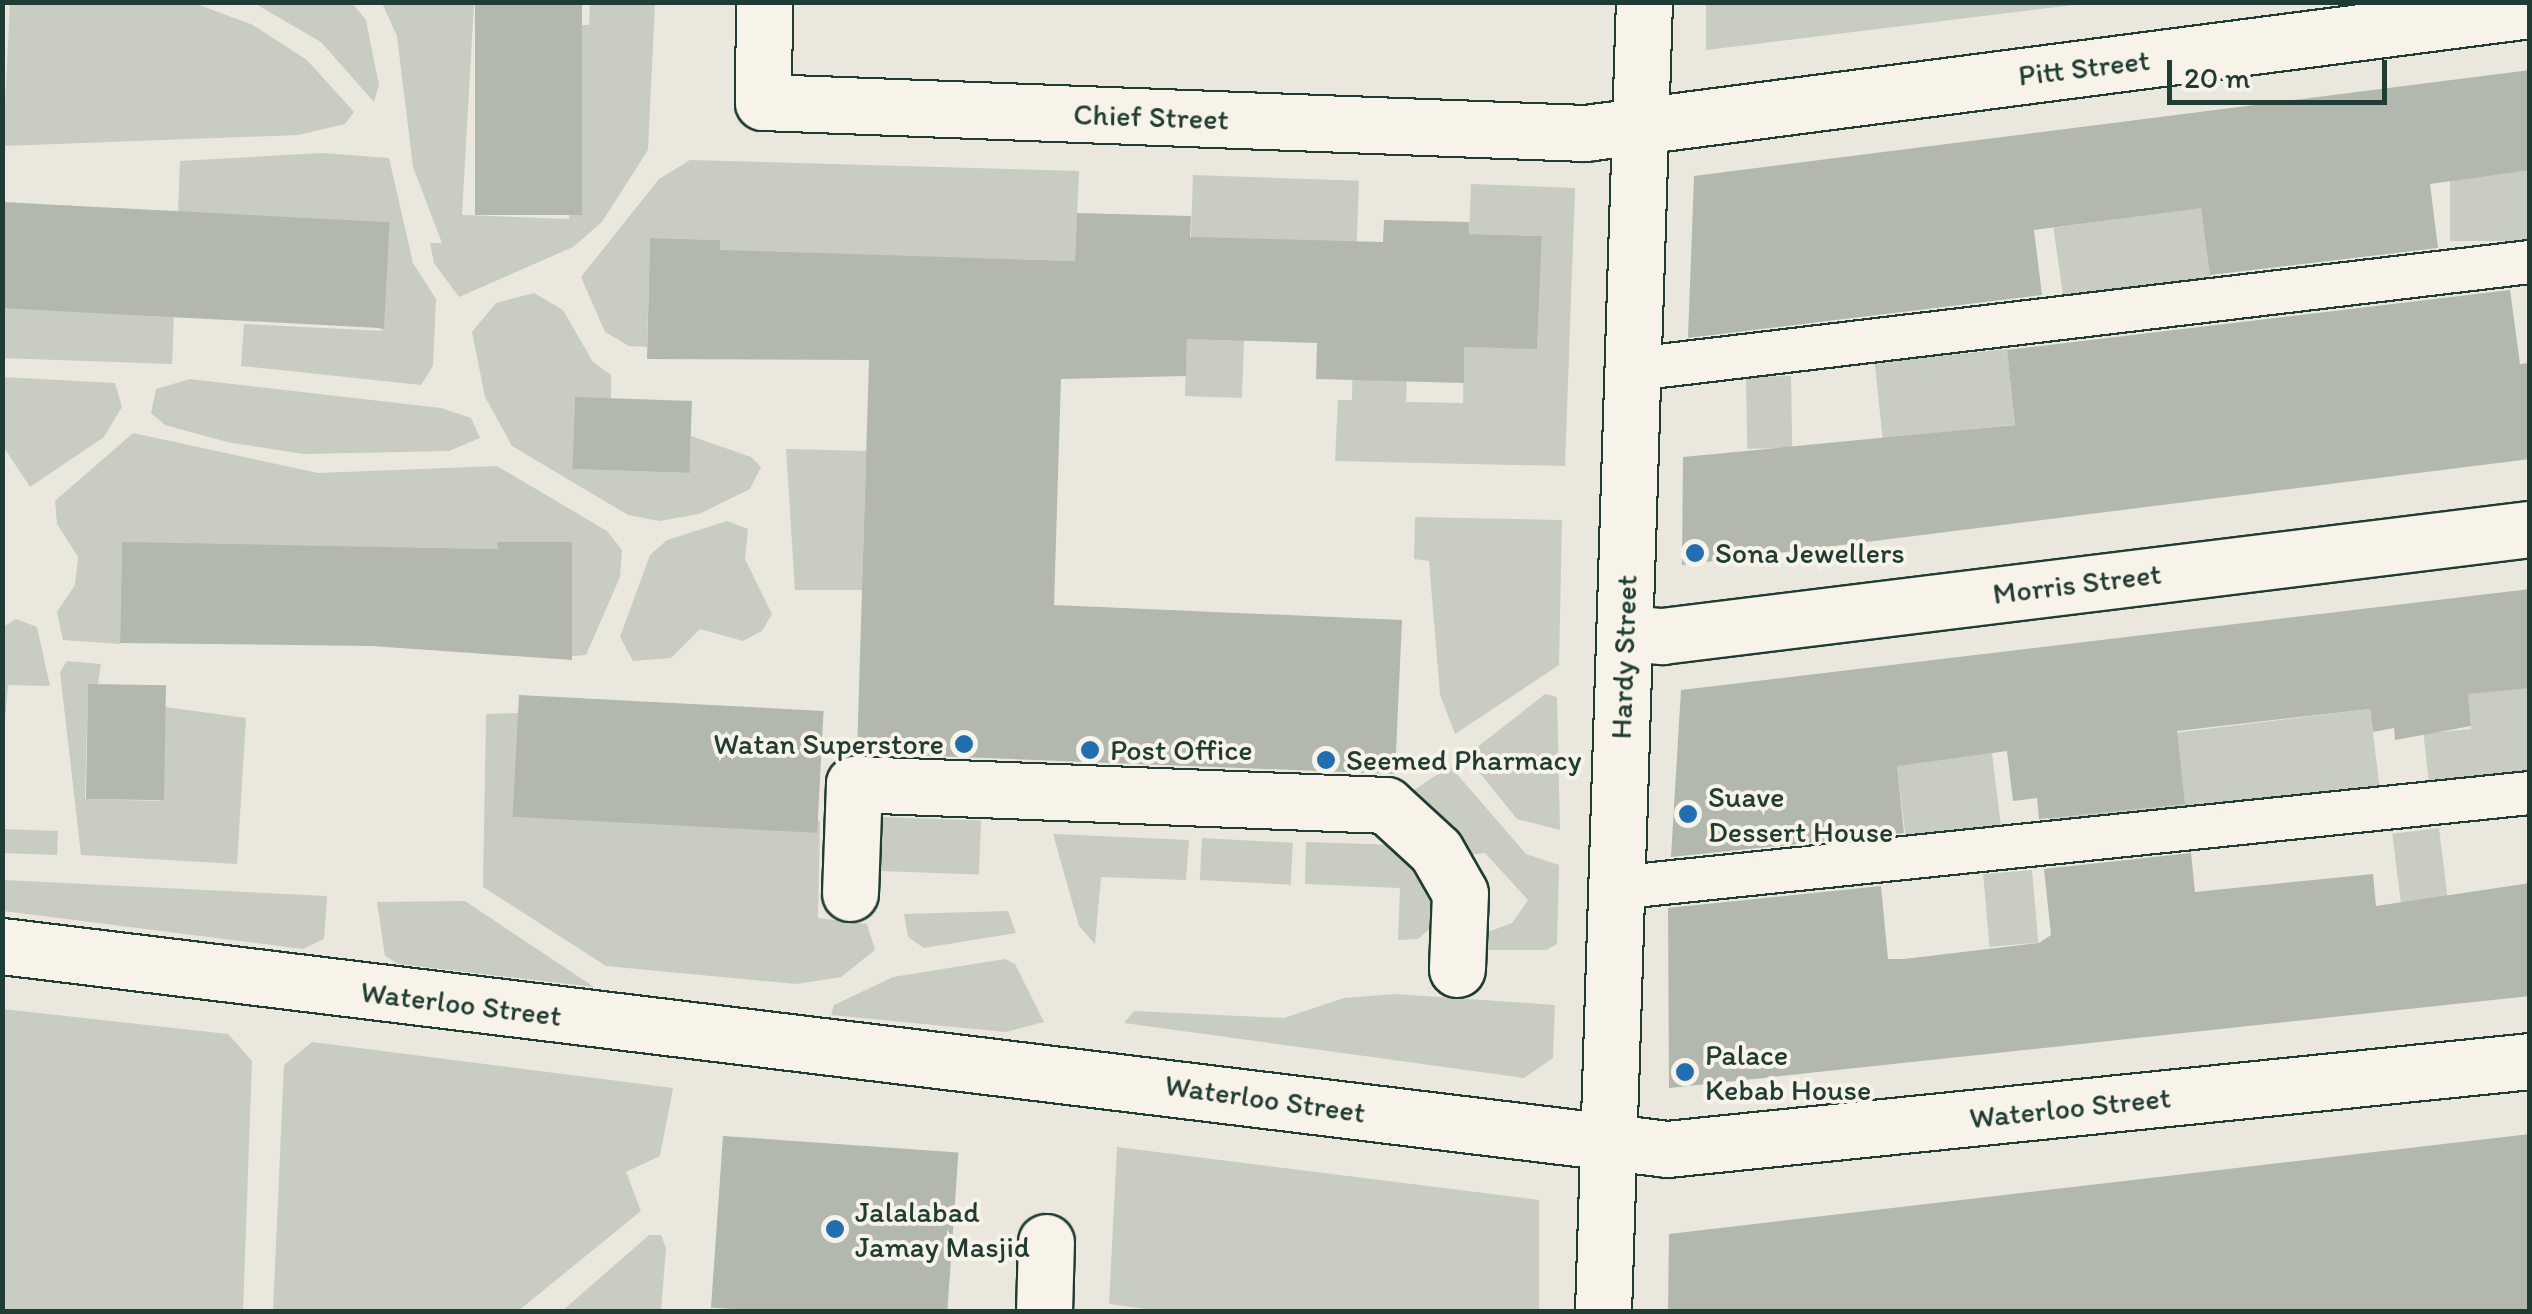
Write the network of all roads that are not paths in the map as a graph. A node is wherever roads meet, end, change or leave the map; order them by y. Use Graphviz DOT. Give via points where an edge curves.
graph roads {
  1 [pos="764,2"];
  2 [pos="1644,2"];
  3 [pos="2530,10"];
  4 [pos="1638,128"];
  5 [pos="2530,262"];
  6 [pos="1635,369"];
  7 [pos="2530,529"];
  8 [pos="1625,633"];
  9 [pos="2530,792"];
  10 [pos="1614,888"];
  11 [pos="850,893"];
  12 [pos="2,946"];
  13 [pos="1457,969"];
  14 [pos="2530,1060"];
  15 [pos="1602,1142"];
  16 [pos="1046,1242"];
  17 [pos="1044,1312"];
  18 [pos="1603,1312"];
  1 -- 4 [label="street, Chief Street" via="763,102 1585,134"];
  2 -- 4 [label="street, Hardy Street"];
  3 -- 4 [label="street, Pitt Street"];
  4 -- 6 [label="street, Hardy Street"];
  5 -- 6 [label="lane"];
  6 -- 8 [label="street, Hardy Street"];
  7 -- 8 [label="street, Morris Street" via="1662,636"];
  8 -- 10 [label="street, Hardy Street"];
  9 -- 10 [label="lane"];
  10 -- 15 [label="street, Hardy Street"];
  11 -- 13 [label="street" via="854,784 1386,806 1436,851 1460,893"];
  12 -- 15 [label="street, Waterloo Street"];
  14 -- 15 [label="street, Waterloo Street" via="1667,1149"];
  15 -- 18 [label="street, Hardy Street"];
  16 -- 17 [label="street"];
}
